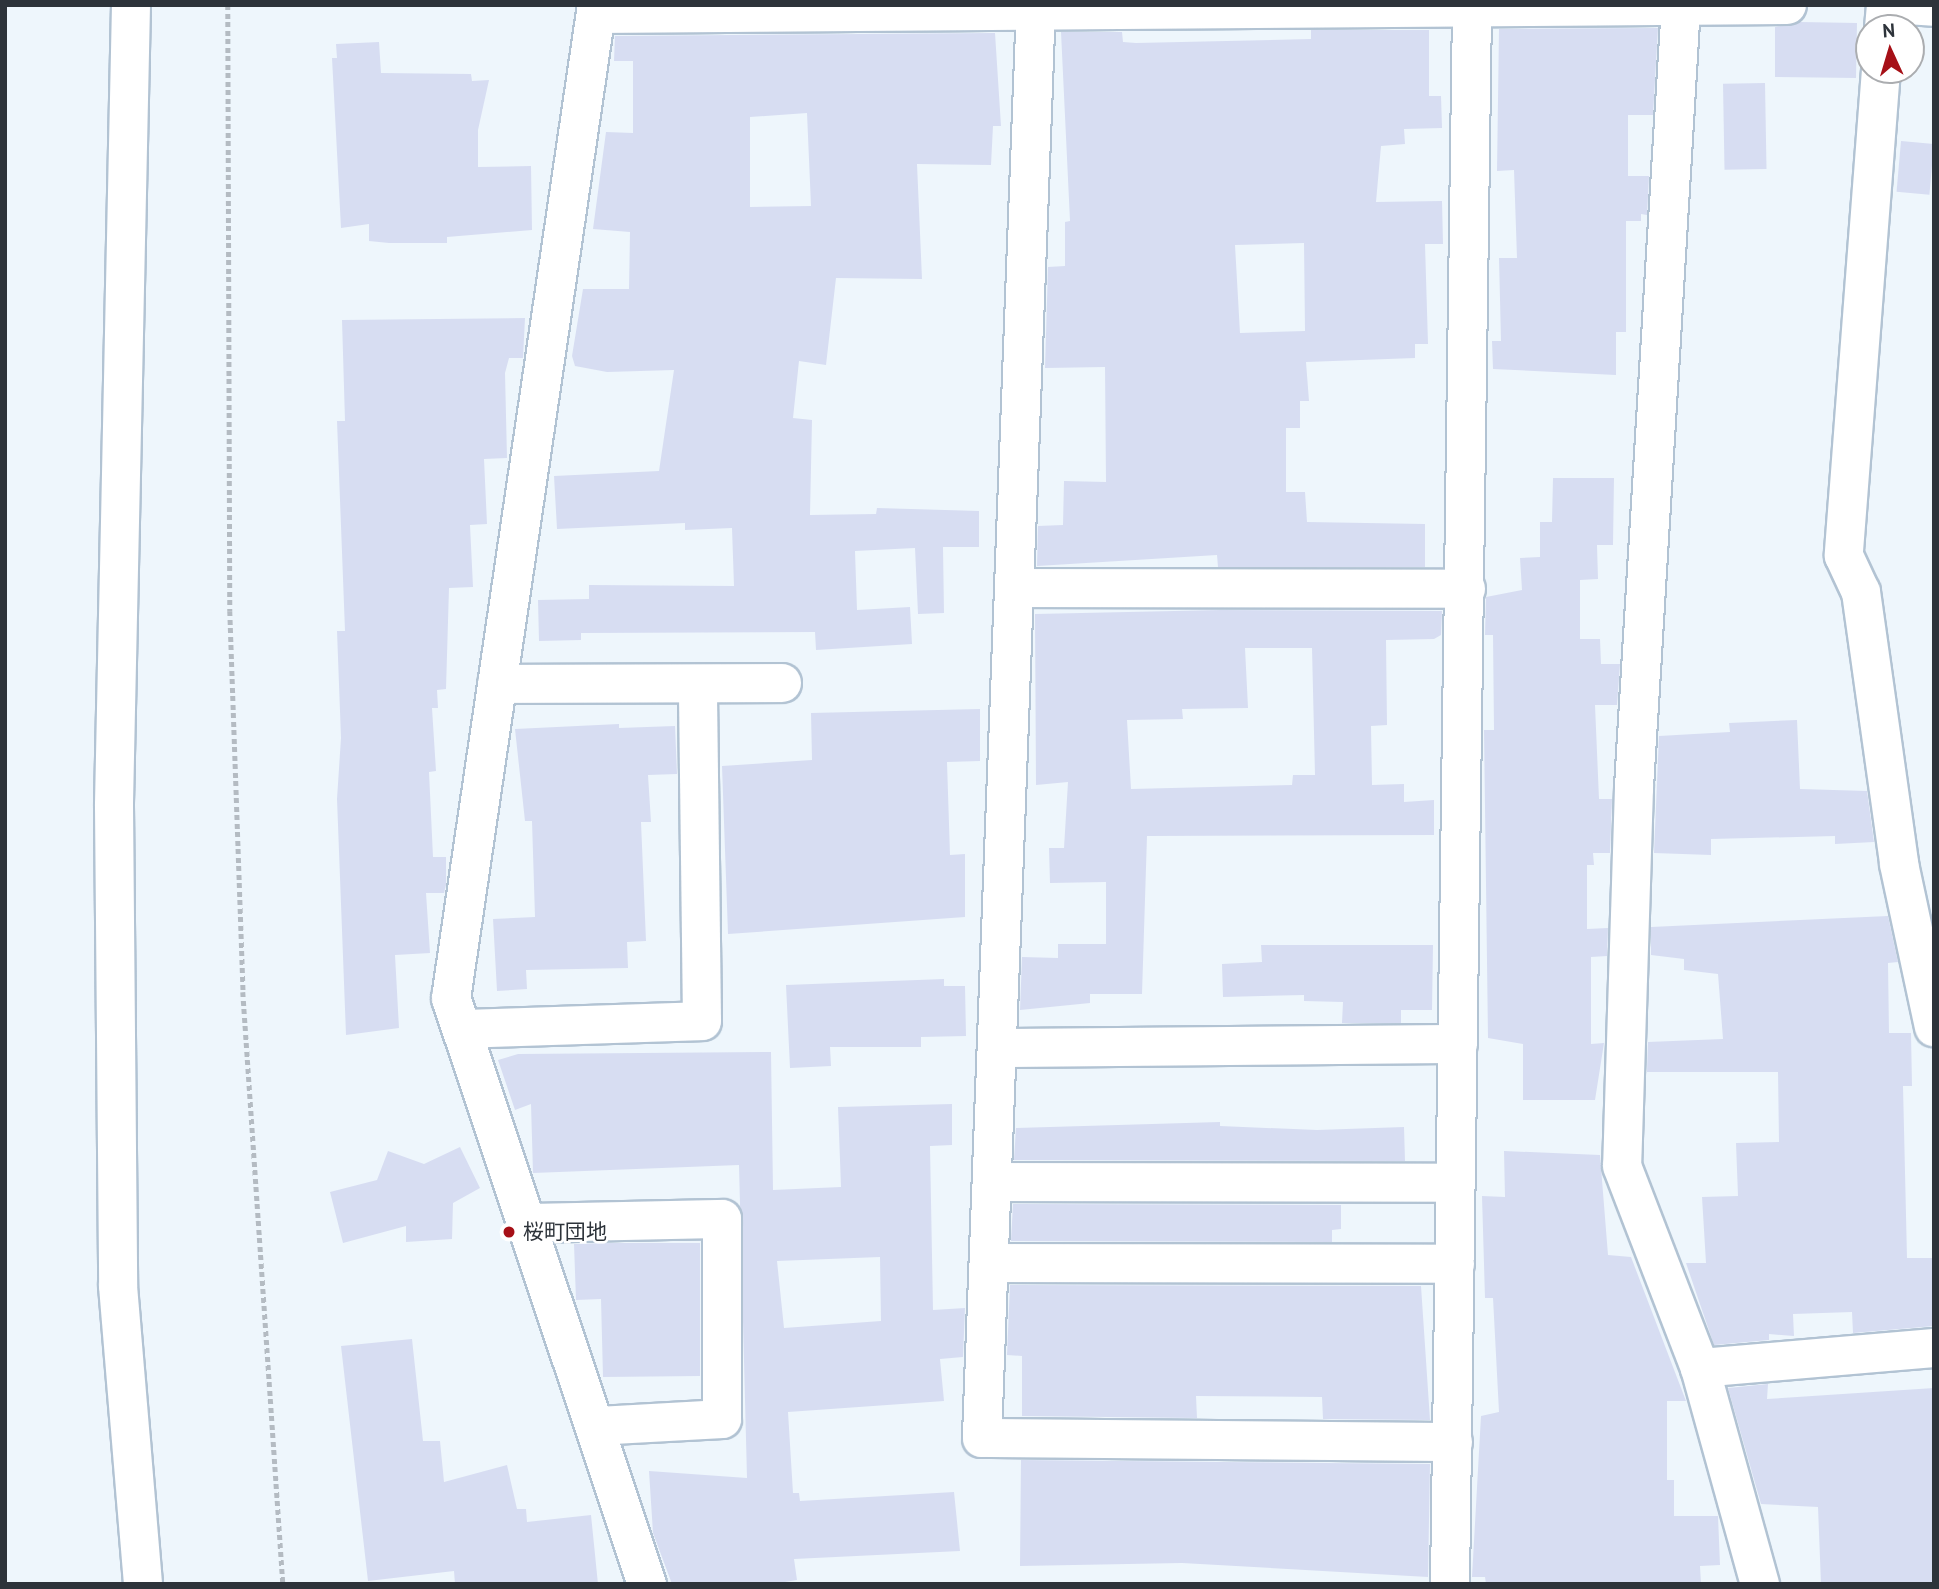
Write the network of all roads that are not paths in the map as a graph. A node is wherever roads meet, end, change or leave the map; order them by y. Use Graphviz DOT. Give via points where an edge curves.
graph roads {
  1 [pos="131,5"];
  2 [pos="1787,5"];
  3 [pos="1907,5"];
  4 [pos="1036,6"];
  5 [pos="1681,6"];
  6 [pos="1472,7"];
  7 [pos="1934,7"];
  8 [pos="597,10"];
  9 [pos="1880,84"];
  10 [pos="1016,588"];
  11 [pos="1465,589"];
  12 [pos="782,683"];
  13 [pos="497,684"];
  14 [pos="698,685"];
  15 [pos="1934,1027"];
  16 [pos="461,1029"];
  17 [pos="1458,1044"];
  18 [pos="1000,1048"];
  19 [pos="994,1182"];
  20 [pos="1456,1183"];
  21 [pos="526,1223"];
  22 [pos="990,1263"];
  23 [pos="1455,1264"];
  24 [pos="1934,1348"];
  25 [pos="1700,1368"];
  26 [pos="595,1426"];
  27 [pos="1452,1442"];
  28 [pos="143,1584"];
  29 [pos="647,1584"];
  30 [pos="1450,1584"];
  31 [pos="1759,1584"];
  1 -- 28 [label="street" via="114,806 118,1286"];
  2 -- 5 [label="street"];
  3 -- 7 [label="street"];
  4 -- 6 [label="street"];
  4 -- 8 [label="street"];
  4 -- 10 [label="street"];
  5 -- 6 [label="street"];
  5 -- 25 [label="street" via="1634,788 1622,1166"];
  6 -- 11 [label="street"];
  8 -- 13 [label="street"];
  9 -- 15 [label="street" via="1843,556 1861,592 1899,864"];
  10 -- 11 [label="street"];
  10 -- 18 [label="street"];
  11 -- 17 [label="street"];
  12 -- 14 [label="street"];
  13 -- 14 [label="street"];
  13 -- 16 [label="street" via="451,998"];
  14 -- 16 [label="street" via="702,1021"];
  16 -- 21 [label="street"];
  17 -- 18 [label="street"];
  17 -- 20 [label="street"];
  18 -- 19 [label="street"];
  19 -- 20 [label="street"];
  19 -- 22 [label="street"];
  20 -- 23 [label="street"];
  21 -- 26 [label="street"];
  21 -- 26 [label="street" via="722,1219 722,1419"];
  22 -- 23 [label="street"];
  22 -- 27 [label="street" via="982,1438"];
  23 -- 27 [label="street"];
  24 -- 25 [label="street"];
  25 -- 31 [label="street"];
  26 -- 29 [label="street"];
  27 -- 30 [label="street"];
}
